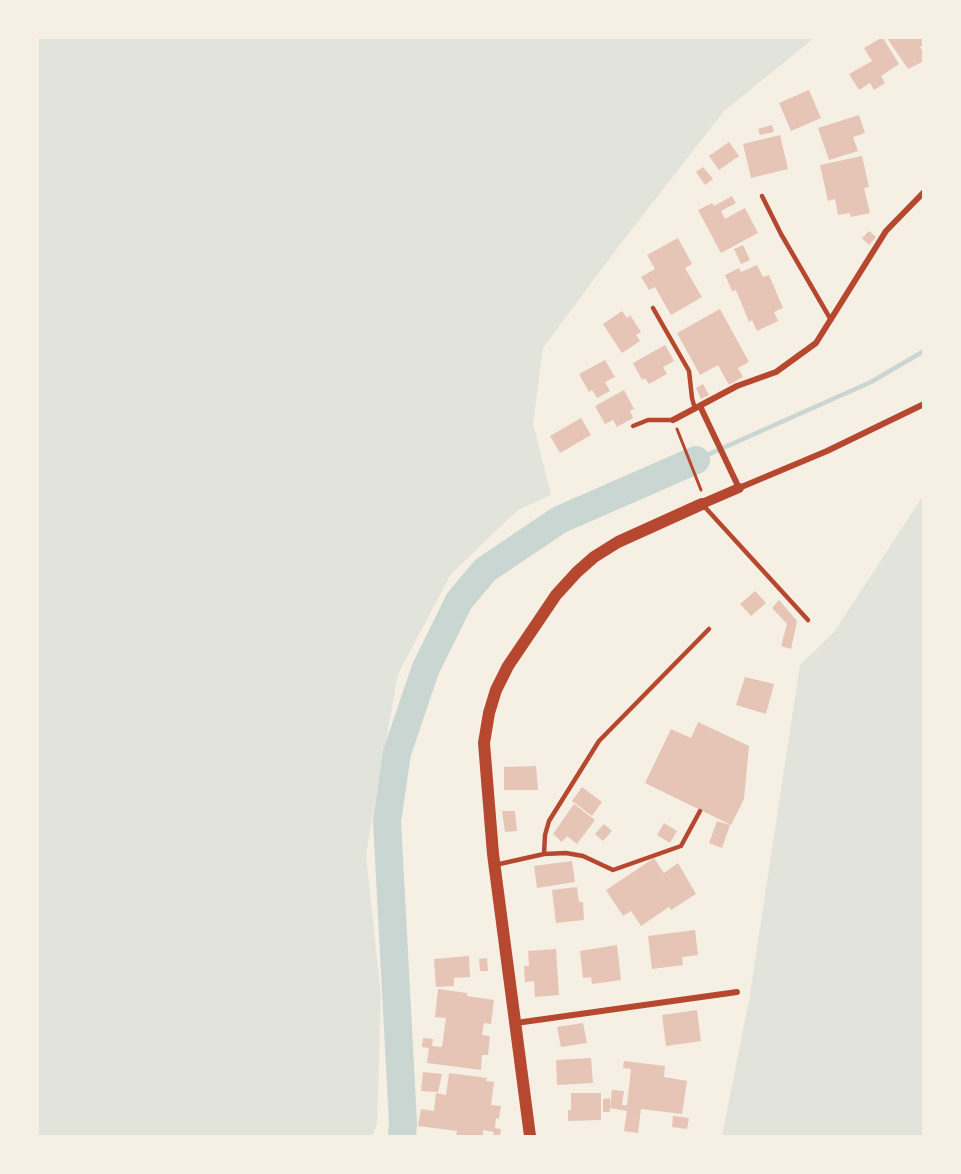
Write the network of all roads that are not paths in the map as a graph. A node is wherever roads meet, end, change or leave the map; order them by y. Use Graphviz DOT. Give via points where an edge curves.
graph roads {
  1 [pos="924,192"];
  2 [pos="762,196"];
  3 [pos="654,308"];
  4 [pos="831,320"];
  5 [pos="924,404"];
  6 [pos="698,407"];
  7 [pos="673,420"];
  8 [pos="633,426"];
  9 [pos="739,488"];
  10 [pos="702,504"];
  11 [pos="808,620"];
  12 [pos="709,629"];
  13 [pos="700,811"];
  14 [pos="544,854"];
  15 [pos="495,865"];
  16 [pos="737,992"];
  17 [pos="516,1023"];
  18 [pos="530,1137"];
  1 -- 4 [label="street" via="886,231"];
  2 -- 4 [label="lane"];
  3 -- 6 [label="lane" via="689,371 692,398"];
  4 -- 6 [label="street" via="816,343 776,372 737,386"];
  5 -- 9 [label="street"];
  6 -- 7 [label="street"];
  6 -- 9 [label="street"];
  7 -- 8 [label="lane" via="648,420"];
  9 -- 10 [label="street"];
  10 -- 11 [label="lane"];
  10 -- 15 [label="main road" via="594,557 556,595 508,666 496,690 484,743"];
  12 -- 14 [label="lane" via="599,741 549,821"];
  13 -- 14 [label="lane" via="681,846 613,870 583,856"];
  14 -- 15 [label="lane"];
  15 -- 17 [label="main road"];
  16 -- 17 [label="street"];
  17 -- 18 [label="main road"];
}
